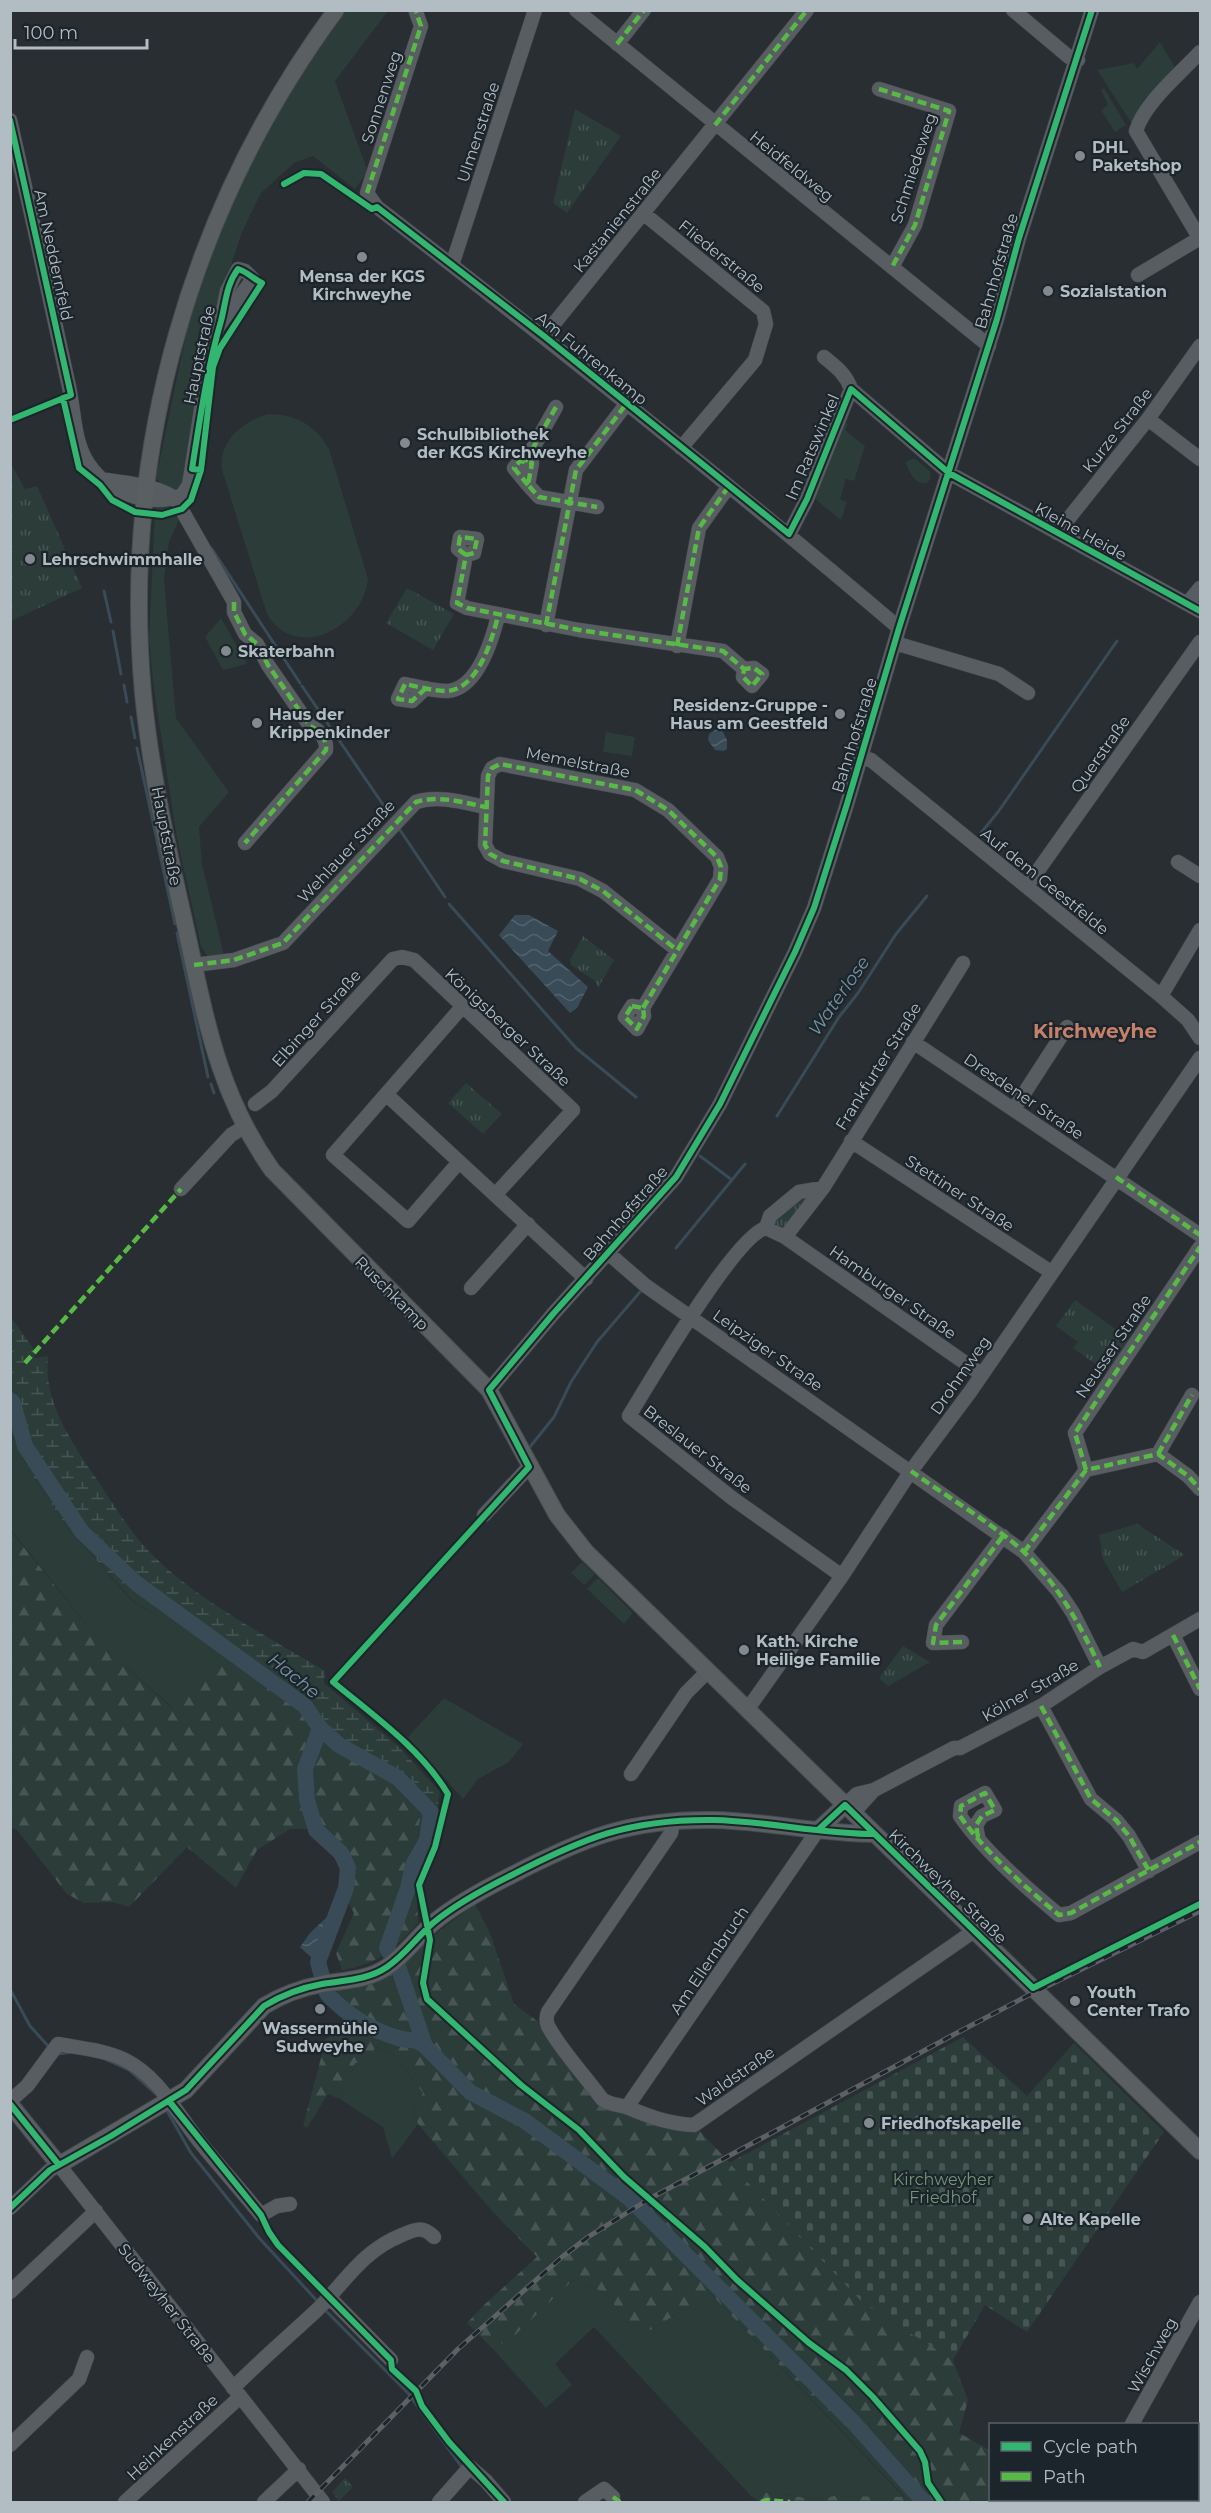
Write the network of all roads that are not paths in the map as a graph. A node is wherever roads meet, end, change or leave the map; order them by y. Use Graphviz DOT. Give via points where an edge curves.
graph roads {
  1 [pos="336,10"];
  2 [pos="535,10"];
  3 [pos="576,10"];
  4 [pos="644,10"];
  5 [pos="807,10"];
  6 [pos="1013,10"];
  7 [pos="1092,10"];
  8 [pos="416,12"];
  9 [pos="618,44"];
  10 [pos="1200,52"];
  11 [pos="1077,60"];
  12 [pos="879,89"];
  13 [pos="10,120"];
  14 [pos="715,125"];
  15 [pos="367,193"];
  16 [pos="643,213"];
  17 [pos="1200,239"];
  18 [pos="452,265"];
  19 [pos="892,267"];
  20 [pos="1138,275"];
  21 [pos="221,321"];
  22 [pos="544,336"];
  23 [pos="989,346"];
  24 [pos="1200,346"];
  25 [pos="824,357"];
  26 [pos="851,389"];
  27 [pos="627,403"];
  28 [pos="556,407"];
  29 [pos="1148,419"];
  30 [pos="681,448"];
  31 [pos="1200,459"];
  32 [pos="949,473"];
  33 [pos="729,486"];
  34 [pos="145,493"];
  35 [pos="175,498"];
  36 [pos="569,501"];
  37 [pos="597,507"];
  38 [pos="1057,533"];
  39 [pos="789,534"];
  40 [pos="465,555"];
  41 [pos="1200,588"];
  42 [pos="1187,604"];
  43 [pos="1200,611"];
  44 [pos="498,616"];
  45 [pos="546,625"];
  46 [pos="899,628"];
  47 [pos="1200,642"];
  48 [pos="895,643"];
  49 [pos="677,646"];
  50 [pos="744,669"];
  51 [pos="426,688"];
  52 [pos="1028,693"];
  53 [pos="862,757"];
  54 [pos="485,807"];
  55 [pos="245,843"];
  56 [pos="1178,862"];
  57 [pos="1200,876"];
  58 [pos="1027,886"];
  59 [pos="1200,930"];
  60 [pos="677,950"];
  61 [pos="402,957"];
  62 [pos="963,963"];
  63 [pos="195,965"];
  64 [pos="1161,996"];
  65 [pos="462,1007"];
  66 [pos="643,1008"];
  67 [pos="1067,1027"];
  68 [pos="1200,1038"];
  69 [pos="913,1042"];
  70 [pos="1200,1058"];
  71 [pos="387,1095"];
  72 [pos="255,1104"];
  73 [pos="1014,1109"];
  74 [pos="244,1127"];
  75 [pos="851,1141"];
  76 [pos="459,1162"];
  77 [pos="1116,1177"];
  78 [pos="823,1188"];
  79 [pos="181,1189"];
  80 [pos="495,1195"];
  81 [pos="528,1224"];
  82 [pos="766,1228"];
  83 [pos="1200,1235"];
  84 [pos="785,1237"];
  85 [pos="1200,1247"];
  86 [pos="608,1253"];
  87 [pos="1051,1272"];
  88 [pos="586,1279"];
  89 [pos="471,1288"];
  90 [pos="691,1316"];
  91 [pos="981,1374"];
  92 [pos="489,1390"];
  93 [pos="1192,1395"];
  94 [pos="1158,1454"];
  95 [pos="529,1467"];
  96 [pos="1086,1470"];
  97 [pos="910,1471"];
  98 [pos="1200,1489"];
  99 [pos="484,1515"];
  100 [pos="1003,1536"];
  101 [pos="1024,1552"];
  102 [pos="842,1576"];
  103 [pos="1200,1619"];
  104 [pos="1173,1635"];
  105 [pos="962,1642"];
  106 [pos="1100,1667"];
  107 [pos="707,1672"];
  108 [pos="1199,1685"];
  109 [pos="1041,1706"];
  110 [pos="747,1710"];
  111 [pos="631,1774"];
  112 [pos="849,1809"];
  113 [pos="673,1821"];
  114 [pos="824,1831"];
  115 [pos="875,1834"];
  116 [pos="978,1837"];
  117 [pos="1200,1842"];
  118 [pos="1149,1871"];
  119 [pos="974,1930"];
  120 [pos="169,2101"];
  121 [pos="10,2103"];
  122 [pos="627,2107"];
  123 [pos="1200,2151"];
  124 [pos="59,2165"];
  125 [pos="290,2204"];
  126 [pos="10,2208"];
  127 [pos="96,2211"];
  128 [pos="434,2237"];
  129 [pos="10,2292"];
  130 [pos="328,2297"];
  131 [pos="1200,2302"];
  132 [pos="87,2357"];
  133 [pos="391,2360"];
  134 [pos="237,2392"];
  135 [pos="1133,2423"];
  136 [pos="10,2445"];
  137 [pos="298,2469"];
  138 [pos="613,2497"];
  139 [pos="125,2502"];
  140 [pos="264,2502"];
  141 [pos="323,2502"];
  142 [pos="439,2502"];
  143 [pos="504,2502"];
  144 [pos="585,2502"];
  1 -- 34 [label="main road, Hauptstraße" via="281,91 219,212 179,320"];
  2 -- 18 [label="street, Ulmenstraße"];
  3 -- 9 [label="street, Heidfeldweg"];
  4 -- 9 [label="street"];
  5 -- 14 [label="street, Kastanienstraße"];
  6 -- 11 [label="street"];
  7 -- 11 [label="street, Bahnhofstraße"];
  8 -- 15 [label="street, Sonnenweg" via="422,26"];
  9 -- 14 [label="street, Heidfeldweg"];
  10 -- 17 [label="street" via="1149,108 1136,131"];
  11 -- 23 [label="street, Bahnhofstraße" via="1019,238"];
  12 -- 19 [label="street, Schmiedeweg" via="949,111 915,225"];
  13 -- 34 [label="street, Am Neddernfeld" via="84,457 105,479"];
  14 -- 16 [label="street, Kastanienstraße"];
  14 -- 19 [label="street, Heidfeldweg"];
  15 -- 18 [label="street, Am Fuhrenkamp" via="376,207"];
  16 -- 22 [label="street, Kastanienstraße"];
  16 -- 30 [label="street, Fliederstraße" via="763,311 766,324 754,360"];
  17 -- 20 [label="street"];
  18 -- 22 [label="street, Am Fuhrenkamp"];
  19 -- 23 [label="street, Heidfeldweg"];
  21 -- 35 [label="street, Hauptstraße" via="205,385 189,485"];
  22 -- 27 [label="street, Am Fuhrenkamp"];
  23 -- 32 [label="street, Bahnhofstraße"];
  24 -- 29 [label="street, Kurze Straße"];
  25 -- 26 [label="street, Im Ratswinkel" via="848,379"];
  26 -- 32 [label="street, Im Ratswinkel"];
  26 -- 39 [label="street, Im Ratswinkel"];
  27 -- 30 [label="street, Am Fuhrenkamp"];
  27 -- 36 [label="street" via="576,470"];
  28 -- 36 [label="street" via="525,462 532,463 528,485 540,497"];
  29 -- 31 [label="street"];
  29 -- 38 [label="street, Kurze Straße"];
  30 -- 33 [label="street, Am Fuhrenkamp"];
  32 -- 38 [label="street, Kleine Heide"];
  32 -- 46 [label="street, Bahnhofstraße"];
  33 -- 39 [label="street, Am Fuhrenkamp"];
  33 -- 49 [label="street" via="699,528"];
  34 -- 35 [label="street" via="164,491"];
  34 -- 63 [label="main road, Hauptstraße" via="139,597 143,693 166,834"];
  35 -- 55 [label="street" via="234,602 234,612 245,634 257,644 310,726 318,729 326,743 326,750"];
  36 -- 37 [label="street"];
  36 -- 45 [label="street"];
  38 -- 42 [label="street, Kleine Heide"];
  39 -- 46 [label="street, Am Fuhrenkamp"];
  40 -- 44 [label="street" via="458,603"];
  41 -- 42 [label="street"];
  42 -- 43 [label="street, Kleine Heide"];
  44 -- 45 [label="street"];
  44 -- 51 [label="street" via="486,656 469,679 449,691"];
  45 -- 49 [label="street"];
  46 -- 48 [label="street, Bahnhofstraße"];
  47 -- 58 [label="street, Querstraße"];
  48 -- 52 [label="street" via="999,674"];
  48 -- 53 [label="street, Bahnhofstraße"];
  49 -- 50 [label="street" via="723,651"];
  53 -- 58 [label="street, Auf dem Geestfelde" via="871,760"];
  53 -- 86 [label="street, Bahnhofstraße" via="814,908 720,1104 676,1177"];
  54 -- 60 [label="street" via="485,845 495,858 580,879 603,891"];
  54 -- 60 [label="street, Memelstraße" via="488,777 492,768 500,764 635,790 668,810 717,857 721,867 720,879"];
  54 -- 63 [label="street, Wehlauer Straße" via="442,799 416,801 284,943 234,960"];
  56 -- 57 [label="street"];
  58 -- 64 [label="street, Auf dem Geestfelde"];
  59 -- 64 [label="street"];
  60 -- 66 [label="street, Memelstraße"];
  61 -- 65 [label="street, Königsberger Straße" via="414,960"];
  61 -- 72 [label="street, Elbinger Straße" via="393,959 378,973 272,1091"];
  62 -- 69 [label="street, Frankfurter Straße"];
  63 -- 74 [label="main road, Hauptstraße" via="215,1056"];
  64 -- 68 [label="street, Auf dem Geestfelde" via="1188,1020"];
  65 -- 71 [label="street"];
  65 -- 80 [label="street, Königsberger Straße" via="573,1110"];
  67 -- 73 [label="street"];
  69 -- 73 [label="street, Dresdener Straße"];
  69 -- 75 [label="street, Frankfurter Straße"];
  70 -- 77 [label="street, Drohmweg"];
  71 -- 76 [label="street"];
  71 -- 76 [label="street" via="333,1155 408,1221"];
  73 -- 77 [label="street, Dresdener Straße"];
  74 -- 79 [label="street" via="231,1135"];
  74 -- 92 [label="main road, Ruschkamp" via="286,1186"];
  75 -- 78 [label="street, Frankfurter Straße"];
  75 -- 87 [label="street, Stettiner Straße"];
  76 -- 80 [label="street"];
  77 -- 83 [label="street, Dresdener Straße"];
  77 -- 87 [label="street, Drohmweg"];
  78 -- 82 [label="street" via="799,1192 770,1216"];
  78 -- 84 [label="street, Frankfurter Straße"];
  80 -- 81 [label="street"];
  81 -- 88 [label="street"];
  81 -- 89 [label="street"];
  82 -- 84 [label="street"];
  82 -- 90 [label="street" via="744,1246"];
  84 -- 91 [label="street, Hamburger Straße"];
  85 -- 96 [label="street, Neusser Straße" via="1075,1433"];
  86 -- 88 [label="street, Bahnhofstraße"];
  86 -- 90 [label="street, Leipziger Straße" via="646,1286"];
  87 -- 91 [label="street, Drohmweg"];
  88 -- 92 [label="street, Bahnhofstraße"];
  90 -- 97 [label="street, Leipziger Straße"];
  90 -- 102 [label="street, Breslauer Straße" via="629,1416 732,1498"];
  91 -- 97 [label="street, Drohmweg"];
  92 -- 95 [label="main road, Ruschkamp"];
  93 -- 94 [label="street"];
  94 -- 96 [label="street"];
  94 -- 98 [label="street"];
  95 -- 99 [label="street"];
  95 -- 107 [label="main road, Kirchweyher Straße" via="575,1540"];
  96 -- 101 [label="street"];
  97 -- 100 [label="street, Leipziger Straße"];
  97 -- 102 [label="street, Drohmweg"];
  100 -- 101 [label="street, Leipziger Straße"];
  100 -- 105 [label="street" via="936,1625 933,1643"];
  101 -- 106 [label="street, Leipziger Straße" via="1059,1592"];
  102 -- 110 [label="street, Drohmweg"];
  103 -- 104 [label="street, Kölner Straße"];
  104 -- 106 [label="street, Kölner Straße" via="1143,1652 1133,1649"];
  104 -- 108 [label="street"];
  106 -- 109 [label="street, Kölner Straße"];
  107 -- 110 [label="main road, Kirchweyher Straße"];
  107 -- 111 [label="street" via="686,1693"];
  109 -- 112 [label="street, Kölner Straße" via="874,1791 857,1794"];
  109 -- 118 [label="street" via="1091,1799 1129,1836"];
  110 -- 112 [label="main road, Kirchweyher Straße"];
  112 -- 114 [label="main road"];
  112 -- 115 [label="main road, Kirchweyher Straße"];
  113 -- 114 [label="main road" via="755,1822"];
  113 -- 120 [label="main road" via="616,1829 566,1848 459,1905 371,1976 279,1996 264,2006 201,2076"];
  113 -- 122 [label="street, Waldstraße" via="671,1833 548,2012 547,2024 602,2099 610,2105"];
  114 -- 115 [label="main road"];
  114 -- 122 [label="street, Am Ellernbruch"];
  115 -- 119 [label="main road, Kirchweyher Straße"];
  116 -- 118 [label="street" via="1026,1888 1059,1915 1071,1913"];
  117 -- 118 [label="street"];
  119 -- 122 [label="street, Waldstraße" via="694,2125 641,2115"];
  119 -- 123 [label="main road, Kirchweyher Straße"];
  120 -- 121 [label="street" via="141,2069 124,2059 58,2044"];
  120 -- 124 [label="main road"];
  120 -- 125 [label="street" via="261,2215"];
  121 -- 124 [label="main road, Sudweyher Straße"];
  124 -- 126 [label="street"];
  124 -- 127 [label="street, Sudweyher Straße"];
  127 -- 129 [label="street"];
  127 -- 134 [label="street, Sudweyher Straße"];
  128 -- 130 [label="street, Heinkenstraße" via="418,2228 391,2239 370,2252"];
  130 -- 133 [label="street"];
  130 -- 134 [label="street, Heinkenstraße"];
  131 -- 135 [label="street, Wischweg"];
  132 -- 136 [label="street" via="79,2379"];
  134 -- 137 [label="street, Sudweyher Straße"];
  134 -- 139 [label="street, Heinkenstraße"];
  137 -- 140 [label="street"];
  137 -- 141 [label="street, Sudweyher Straße"];
  138 -- 144 [label="street" via="604,2489"];
  142 -- 143 [label="street" via="466,2471 486,2481"];
}
